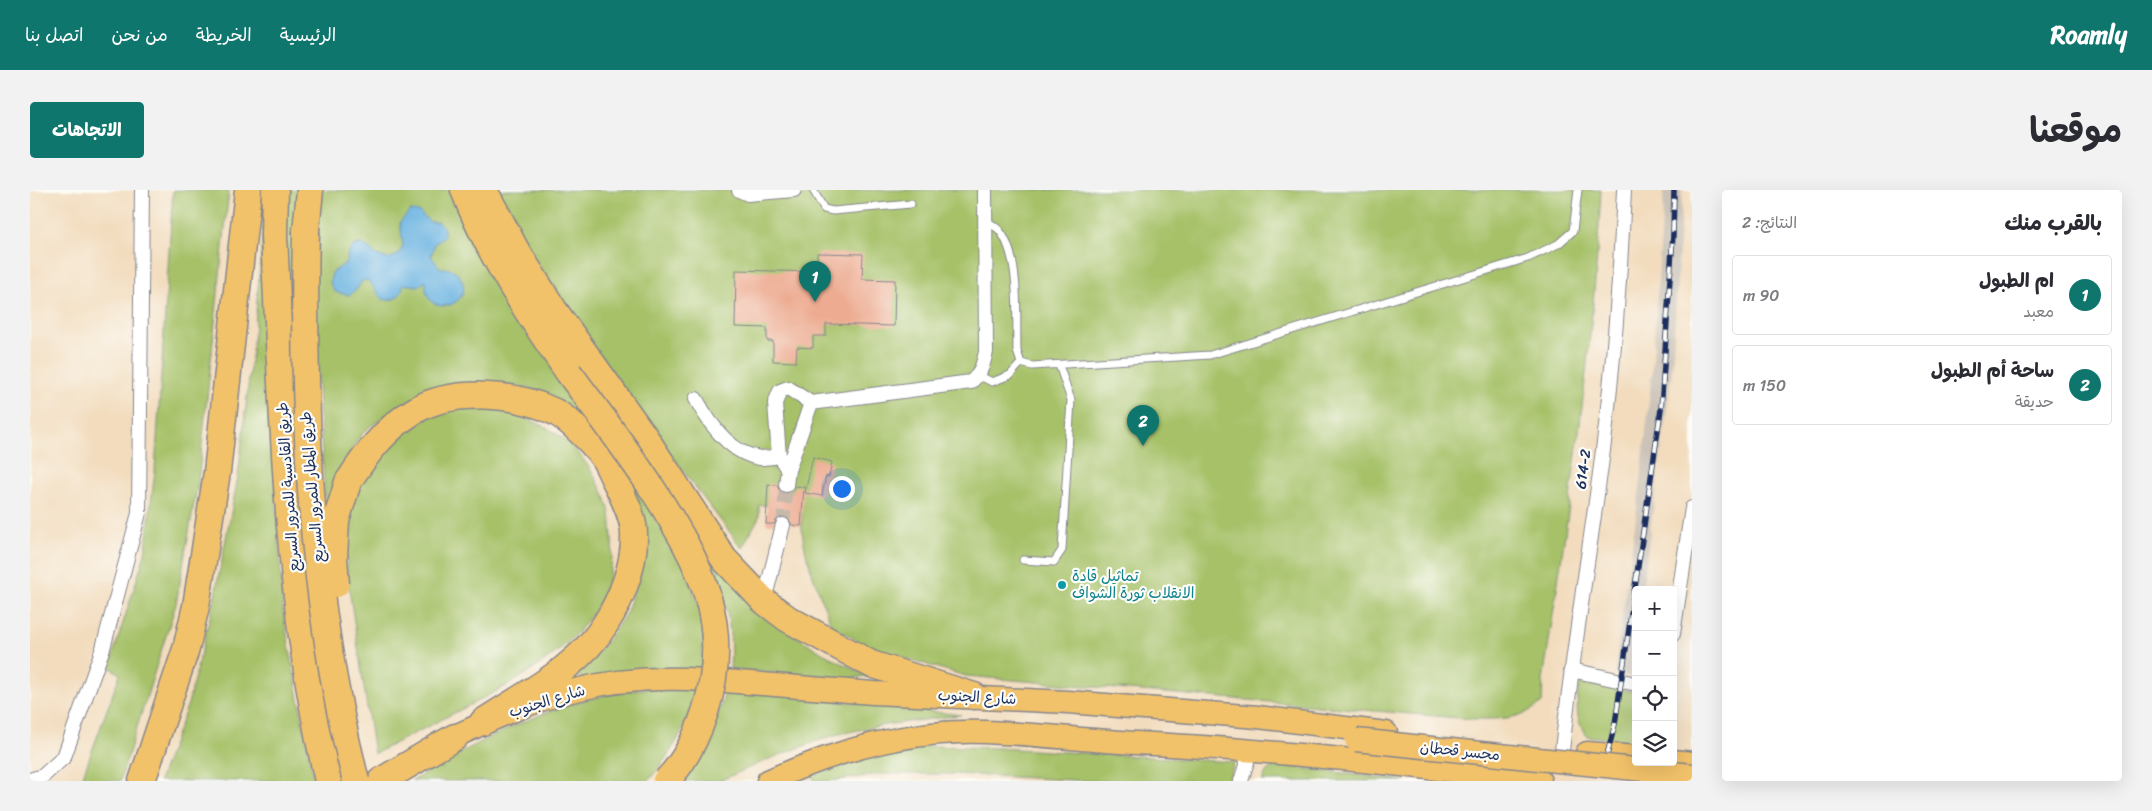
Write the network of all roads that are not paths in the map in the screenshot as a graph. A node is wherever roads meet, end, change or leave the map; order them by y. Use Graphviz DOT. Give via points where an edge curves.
graph roads {
  1 [pos="142,190"];
  2 [pos="248,190"];
  3 [pos="275,190"];
  4 [pos="310,190"];
  5 [pos="464,190"];
  6 [pos="484,190"];
  7 [pos="739,190"];
  8 [pos="794,190"];
  9 [pos="812,190"];
  10 [pos="985,190"];
  11 [pos="1578,190"];
  12 [pos="1624,190"];
  13 [pos="911,204"];
  14 [pos="984,219"];
  15 [pos="1021,363"];
  16 [pos="1059,365"];
  17 [pos="978,375"];
  18 [pos="696,399"];
  19 [pos="811,403"];
  20 [pos="779,456"];
  21 [pos="788,470"];
  22 [pos="786,486"];
  23 [pos="1692,508"];
  24 [pos="783,525"];
  25 [pos="1023,560"];
  26 [pos="764,601"];
  27 [pos="1673,631"];
  28 [pos="1571,670"];
  29 [pos="1632,683"];
  30 [pos="974,696"];
  31 [pos="1230,716"];
  32 [pos="483,722"];
  33 [pos="455,737"];
  34 [pos="1355,744"];
  35 [pos="1241,748"];
  36 [pos="1562,751"];
  37 [pos="1632,757"];
  38 [pos="1677,761"];
  39 [pos="1692,763"];
  40 [pos="1692,775"];
  41 [pos="39,779"];
  42 [pos="369,779"];
  43 [pos="142,781"];
  44 [pos="328,781"];
  45 [pos="666,781"];
  46 [pos="768,781"];
  47 [pos="1241,781"];
  48 [pos="1540,781"];
  49 [pos="1630,781"];
  1 -- 41 [label="street" via="139,513 103,648 64,757"];
  2 -- 43 [label="highway" via="217,472 196,606 186,649"];
  3 -- 44 [label="highway, طريق القادسية للمرور السريع" via="274,235 288,518 298,617"];
  4 -- 42 [label="highway, طريق المطار للمرور السريع, bridge" via="304,332 312,516 343,731"];
  5 -- 45 [label="highway, bridge" via="488,245 525,309 638,465 678,528 708,594 714,624 712,689 688,750"];
  6 -- 26 [label="highway" via="516,250 554,310 644,436 724,559"];
  7 -- 8 [label="street" via="748,194"];
  9 -- 13 [label="lane" via="824,209 833,211"];
  10 -- 14 [label="street"];
  11 -- 16 [label="lane" via="1573,231 1558,244 1528,258 1210,354"];
  12 -- 28 [label="street, 614-2" via="1620,286 1601,465"];
  14 -- 15 [label="lane" via="1000,231 1009,251 1014,272 1017,351"];
  14 -- 17 [label="street" via="986,352"];
  15 -- 16 [label="lane"];
  15 -- 17 [label="lane" via="1010,375 992,382"];
  16 -- 25 [label="lane" via="1071,400 1062,550 1054,562"];
  17 -- 19 [label="street" via="971,382"];
  18 -- 20 [label="street" via="707,421 747,454 761,458"];
  19 -- 20 [label="street" via="788,388 780,391 775,403"];
  19 -- 21 [label="street"];
  20 -- 21 [label="street"];
  21 -- 22 [label="street"];
  23 -- 27 [label="street"];
  24 -- 26 [label="street"];
  26 -- 30 [label="highway" via="788,619 870,664"];
  28 -- 29 [label="street"];
  28 -- 36 [label="street, 614-2"];
  30 -- 31 [label="main road, شارع الجنوب"];
  30 -- 32 [label="main road, شارع الجنوب" via="662,679 571,691"];
  31 -- 34 [label="main road, مجسر قحطان"];
  31 -- 36 [label="main road"];
  32 -- 33 [label="main road, شارع الجنوب"];
  32 -- 42 [label="highway, bridge" via="559,672 605,625 620,598 630,565 634,533 624,500 603,456 554,412 494,395 454,396 416,410 387,430 348,482 336,521 334,558 344,665"];
  33 -- 42 [label="highway"];
  34 -- 35 [label="main road, مجسر قحطان"];
  34 -- 40 [label="main road, مجسر قحطان, bridge"];
  34 -- 49 [label="main road, مجسر قحطان"];
  35 -- 46 [label="main road" via="983,732 915,736 862,746 808,763"];
  35 -- 47 [label="street"];
  35 -- 48 [label="main road"];
  36 -- 37 [label="main road"];
  38 -- 39 [label="main road"];
}
